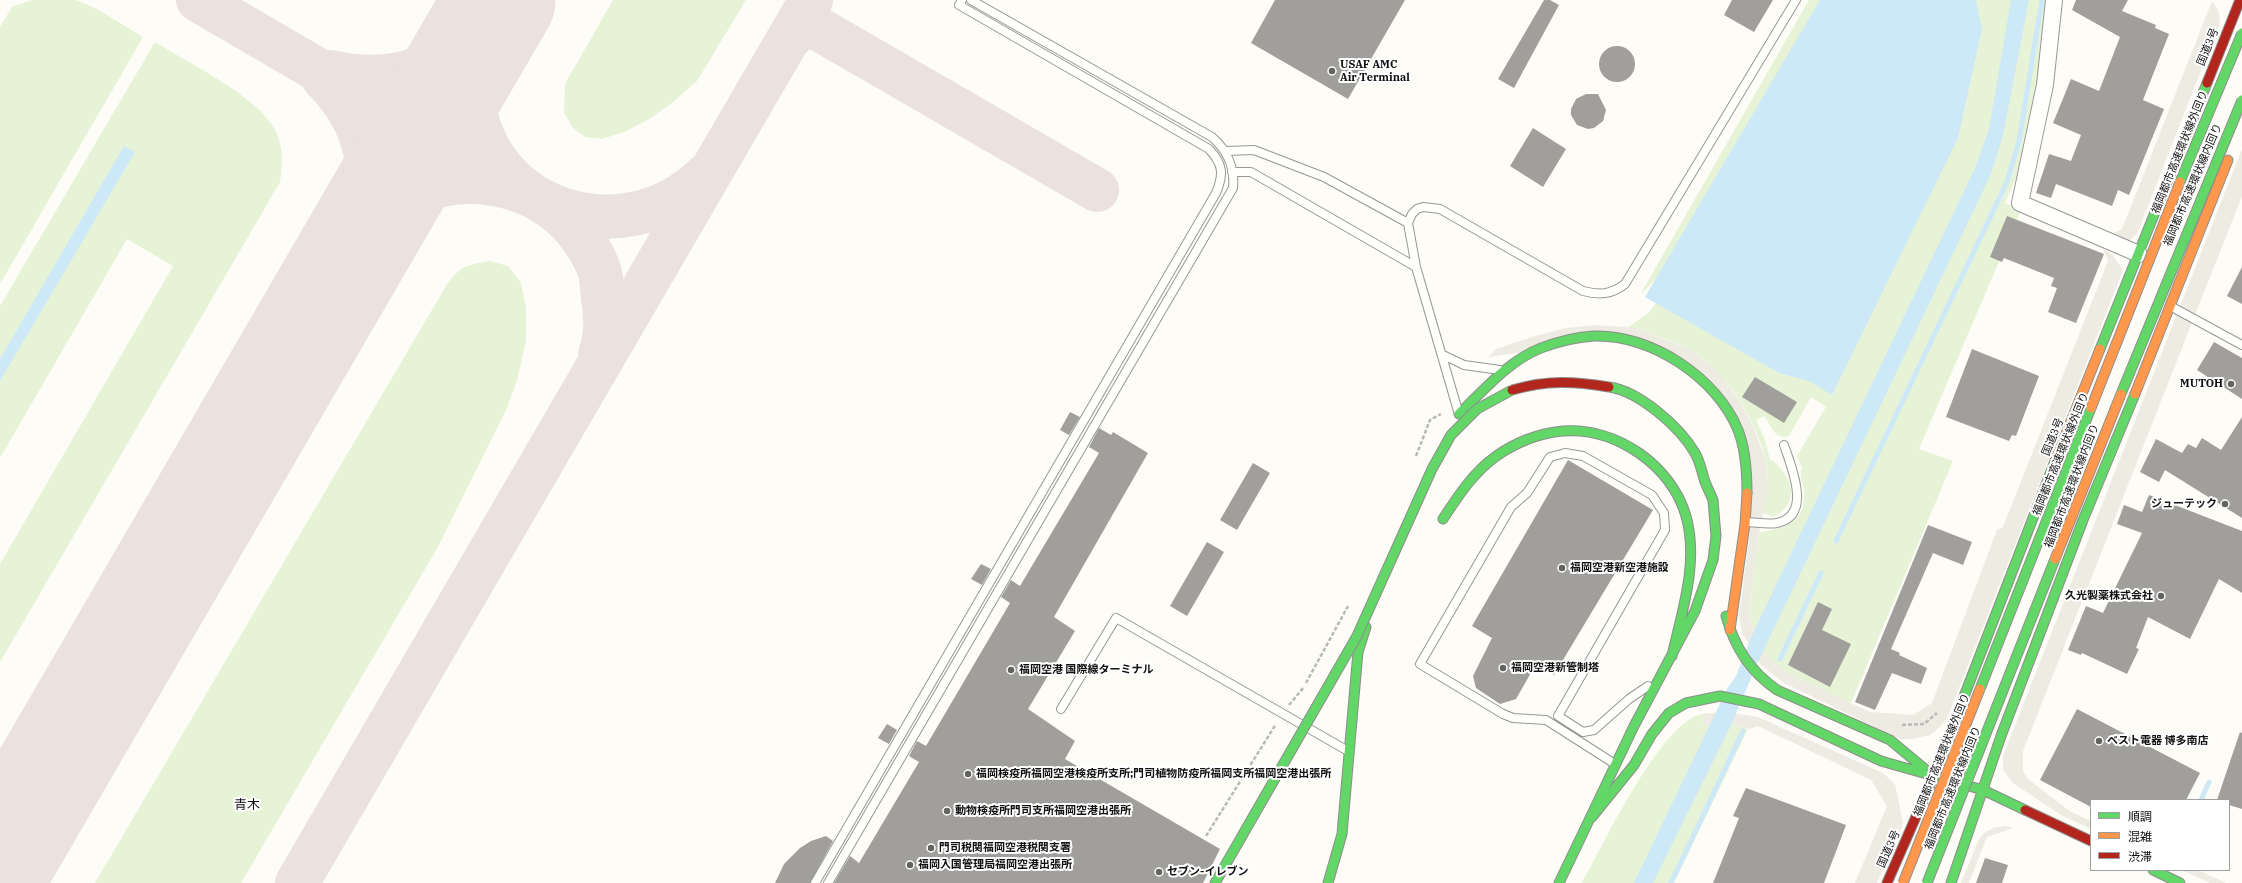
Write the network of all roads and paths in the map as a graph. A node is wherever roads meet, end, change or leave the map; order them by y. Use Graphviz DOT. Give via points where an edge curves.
graph roads {
  1 [pos="962,0"];
  2 [pos="971,0"];
  3 [pos="1796,0"];
  4 [pos="2054,0"];
  5 [pos="2239,0"];
  6 [pos="2242,33"];
  7 [pos="2242,100"];
  8 [pos="2242,124"];
  9 [pos="1225,151"];
  10 [pos="1232,172"];
  11 [pos="1408,223"];
  12 [pos="2139,254"];
  13 [pos="1416,266"];
  14 [pos="2171,307"];
  15 [pos="2242,345"];
  16 [pos="1443,355"];
  17 [pos="1505,371"];
  18 [pos="1459,414"];
  19 [pos="1784,445"];
  20 [pos="1443,519"];
  21 [pos="1746,522"];
  22 [pos="1713,560"];
  23 [pos="1717,580"];
  24 [pos="1724,608"];
  25 [pos="1730,630"];
  26 [pos="1672,656"];
  27 [pos="1660,678"];
  28 [pos="1061,709"];
  29 [pos="1350,753"];
  30 [pos="1616,764"];
  31 [pos="1934,776"];
  32 [pos="1983,790"];
  33 [pos="1939,792"];
  34 [pos="1592,817"];
  35 [pos="2090,841"];
  36 [pos="2155,871"];
  37 [pos="815,883"];
  38 [pos="828,883"];
  39 [pos="1215,883"];
  40 [pos="1328,883"];
  41 [pos="1560,883"];
  42 [pos="1887,883"];
  43 [pos="1892,883"];
  44 [pos="1903,883"];
  45 [pos="1927,883"];
  46 [pos="1951,883"];
  47 [pos="2180,883"];
  1 -- 37 [label="lane" via="959,5 1209,149 1221,165 1222,176 1216,193"];
  2 -- 9 [label="lane" via="1212,137"];
  3 -- 11 [label="lane" via="1625,284 1620,288 1598,295 1583,291 1440,209 1417,209"];
  4 -- 12 [label="street" via="2045,85 2020,203"];
  5 -- 12 [label="main road, 国道3号"];
  6 -- 33 [label="main road, 福岡都市高速環状線外回り, bridge" via="2183,175"];
  7 -- 45 [label="main road, 福岡都市高速環状線内回り, bridge" via="2156,305"];
  8 -- 14 [label="main road"];
  9 -- 10 [label="lane"];
  9 -- 11 [label="lane" via="1254,150 1324,177"];
  10 -- 13 [label="lane" via="1251,172"];
  10 -- 38 [label="lane" via="1233,188"];
  11 -- 13 [label="lane"];
  12 -- 31 [label="main road, 国道3号" via="2027,532"];
  13 -- 16 [label="lane"];
  14 -- 15 [label="lane"];
  14 -- 32 [label="main road" via="2083,520"];
  16 -- 17 [label="lane" via="1464,365"];
  16 -- 18 [label="lane"];
  17 -- 18 [label="main road"];
  17 -- 21 [label="main road" via="1524,356 1552,345 1595,336 1634,342 1679,360 1702,376 1738,430 1744,452 1748,503"];
  18 -- 29 [label="main road" via="1432,464 1362,635 1358,652"];
  19 -- 21 [label="lane" via="1798,491 1793,511 1788,518 1777,523"];
  20 -- 26 [label="main road" via="1476,473 1495,457 1518,444 1571,430 1604,436 1631,446 1655,465 1674,488 1686,515 1691,545 1690,574"];
  21 -- 25 [label="main road"];
  22 -- 23 [label="main road"];
  22 -- 26 [label="main road" via="1695,611"];
  22 -- 39 [label="main road, bridge" via="1716,536 1712,500 1696,454 1680,431 1648,405 1619,388 1573,381 1538,383 1511,390 1477,409 1451,435 1432,469 1357,636"];
  24 -- 25 [label="main road"];
  25 -- 31 [label="main road" via="1741,655 1760,680 1890,740"];
  26 -- 27 [label="main road"];
  27 -- 30 [label="main road"];
  27 -- 30 [label="lane" via="1629,699 1594,730 1583,732 1558,716 1665,530 1664,512 1652,495 1583,456 1565,453 1550,457 1527,493 1511,507 1420,664 1503,714 1513,718 1546,720"];
  28 -- 29 [label="lane" via="1116,618"];
  29 -- 40 [label="main road" via="1342,834"];
  30 -- 34 [label="main road"];
  31 -- 32 [label="main road"];
  31 -- 34 [label="main road" via="1881,761 1759,704 1720,696 1703,698 1686,703 1669,713 1652,734 1634,766"];
  31 -- 42 [label="main road, 国道3号"];
  32 -- 35 [label="main road"];
  32 -- 46 [label="main road"];
  33 -- 43 [label="main road, bridge"];
  33 -- 44 [label="main road, 福岡都市高速環状線外回り, bridge"];
  34 -- 41 [label="main road"];
  36 -- 47 [label="main road"];
}
